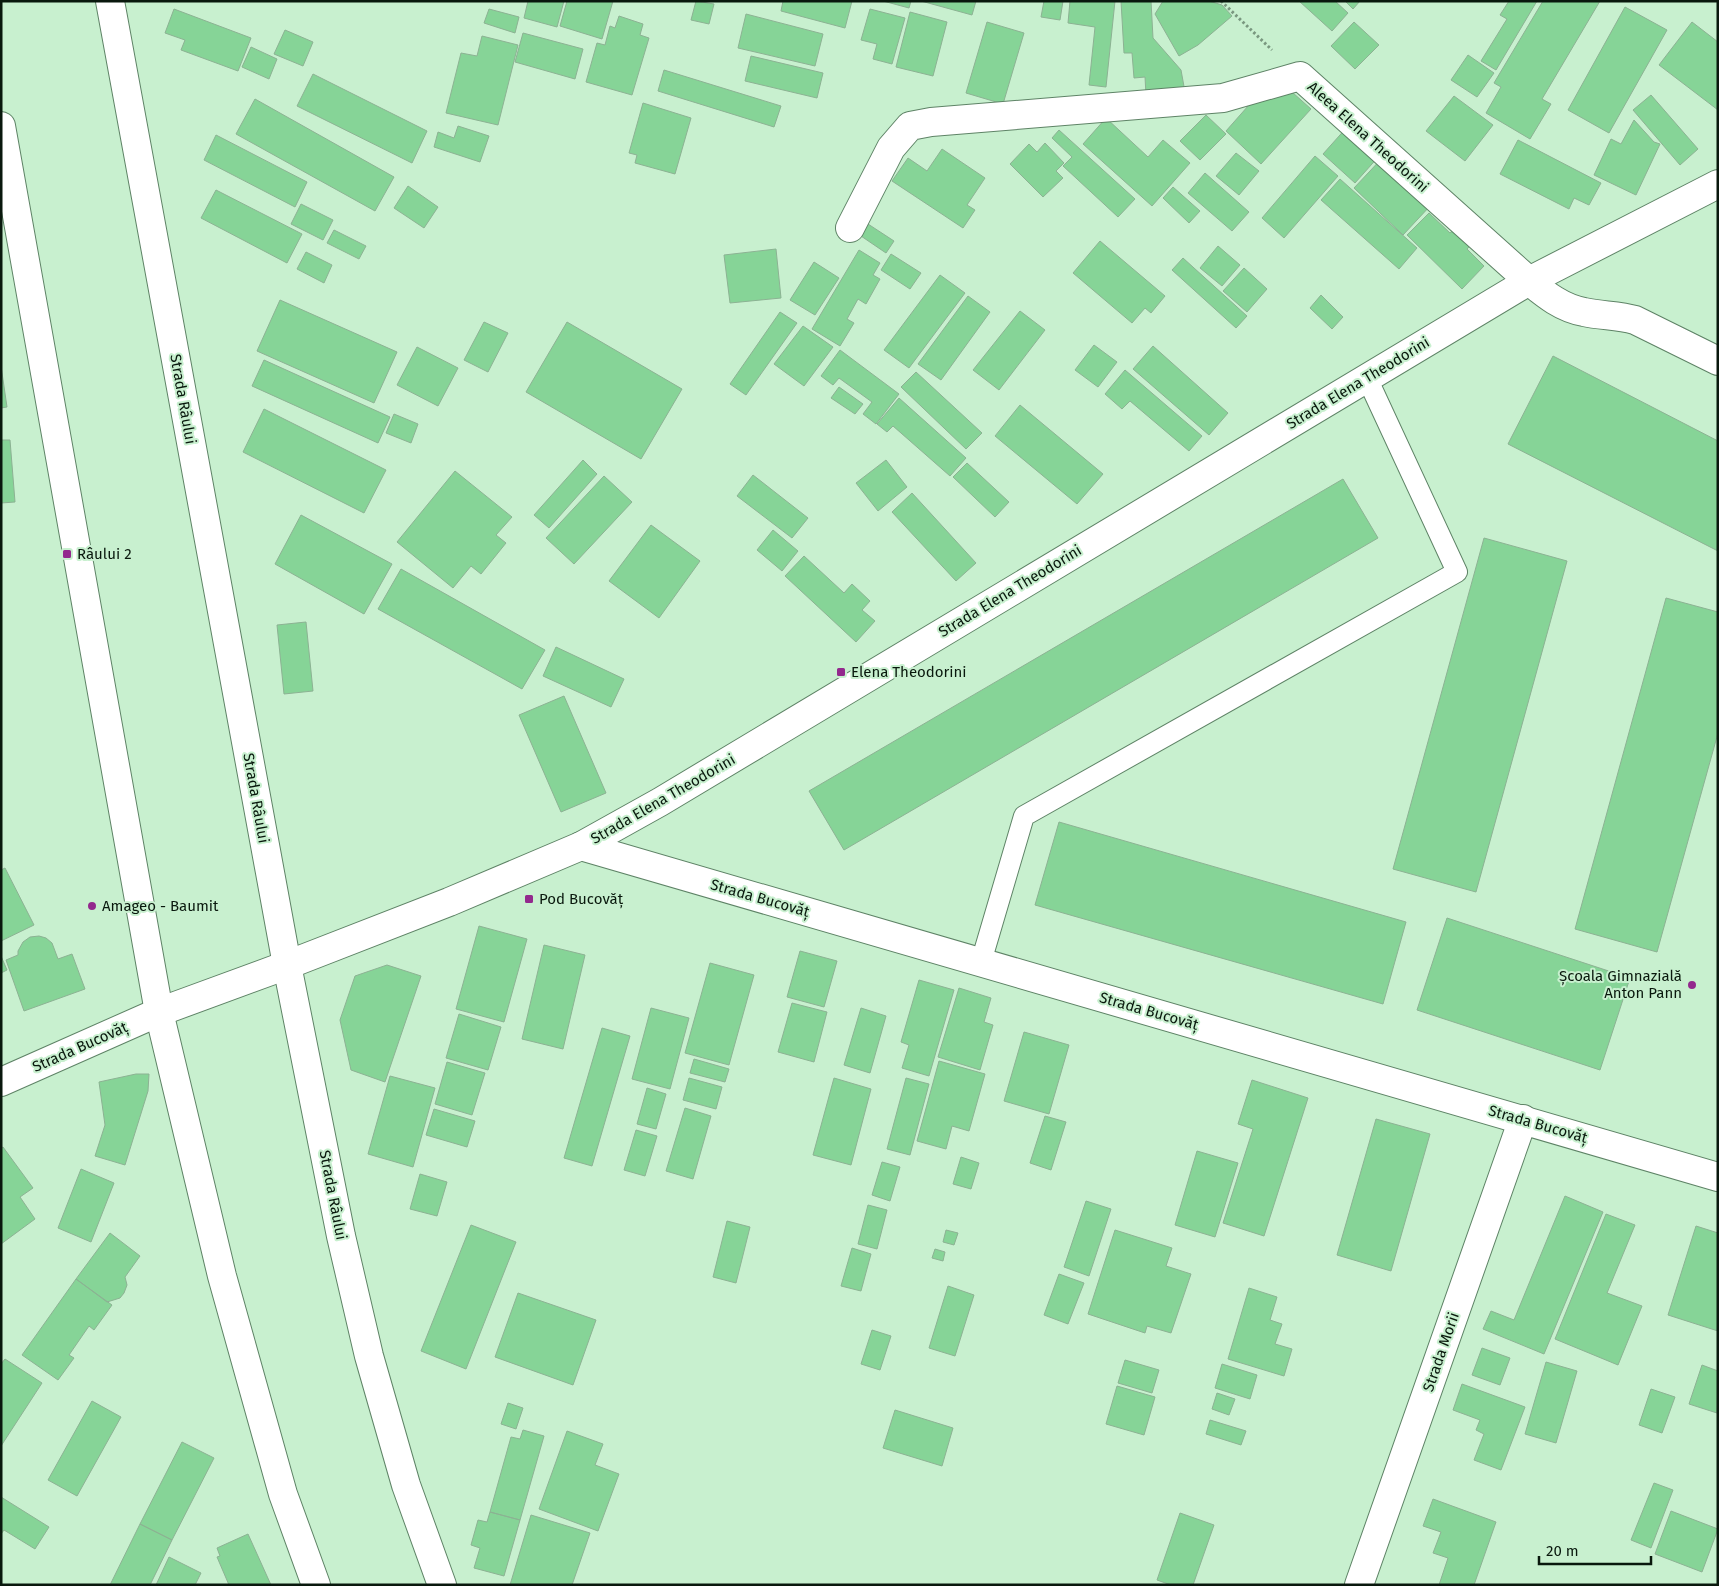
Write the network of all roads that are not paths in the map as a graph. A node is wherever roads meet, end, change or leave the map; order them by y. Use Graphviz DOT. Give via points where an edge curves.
graph roads {
  1 [pos="110,1"];
  2 [pos="1,126"];
  3 [pos="1718,184"];
  4 [pos="850,228"];
  5 [pos="1529,282"];
  6 [pos="1718,361"];
  7 [pos="1367,378"];
  8 [pos="581,846"];
  9 [pos="981,962"];
  10 [pos="287,965"];
  11 [pos="159,1012"];
  12 [pos="1,1082"];
  13 [pos="1523,1119"];
  14 [pos="1714,1180"];
  15 [pos="316,1585"];
  16 [pos="442,1585"];
  17 [pos="1359,1585"];
  1 -- 10 [label="main road, Strada Râului"];
  2 -- 11 [label="main road"];
  3 -- 5 [label="main road, Strada Elena Theodorini"];
  4 -- 5 [label="main road, Aleea Elena Theodorini" via="891,148 910,126 1224,98 1300,76"];
  5 -- 6 [label="main road, Aleea Elena Theodorini" via="1565,306 1635,320"];
  5 -- 7 [label="main road, Strada Elena Theodorini"];
  7 -- 8 [label="main road, Strada Elena Theodorini" via="660,802"];
  7 -- 9 [label="lane" via="1457,572 1024,816"];
  8 -- 9 [label="main road, Strada Bucovăț"];
  8 -- 10 [label="main road, Strada Elena Theodorini"];
  9 -- 13 [label="main road, Strada Bucovăț"];
  10 -- 11 [label="main road, Strada Elena Theodorini"];
  10 -- 16 [label="main road, Strada Râului" via="341,1236 369,1356 406,1485"];
  11 -- 12 [label="main road, Strada Bucovăț"];
  11 -- 15 [label="main road" via="222,1276 283,1494"];
  13 -- 14 [label="main road, Strada Bucovăț"];
  13 -- 17 [label="main road, Strada Morii"];
}
